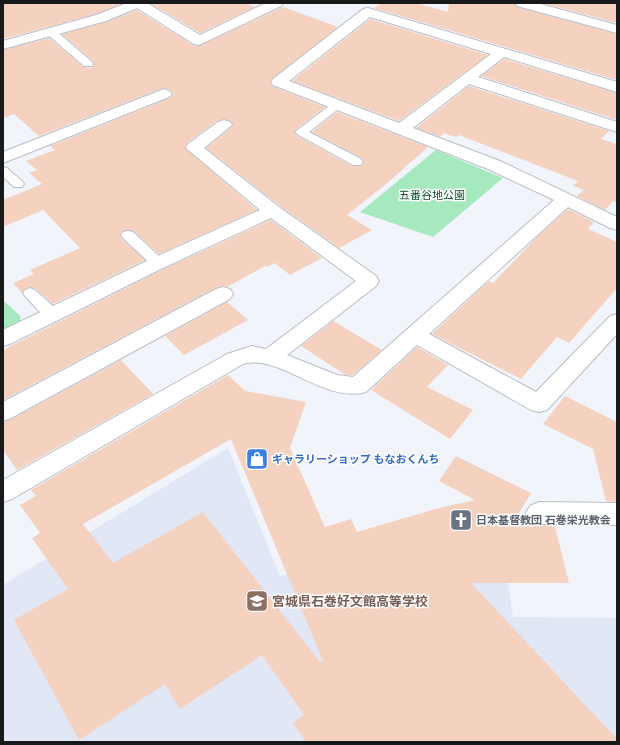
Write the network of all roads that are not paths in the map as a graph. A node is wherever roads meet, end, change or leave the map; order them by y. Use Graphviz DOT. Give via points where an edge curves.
graph roads {
  1 [pos="138,3"];
  2 [pos="276,3"];
  3 [pos="522,3"];
  4 [pos="90,8"];
  5 [pos="101,18"];
  6 [pos="617,29"];
  7 [pos="50,32"];
  8 [pos="3,45"];
  9 [pos="502,52"];
  10 [pos="88,64"];
  11 [pos="468,79"];
  12 [pos="617,87"];
  13 [pos="164,94"];
  14 [pos="337,105"];
  15 [pos="224,125"];
  16 [pos="617,127"];
  17 [pos="400,130"];
  18 [pos="3,158"];
  19 [pos="357,162"];
  20 [pos="3,171"];
  21 [pos="18,184"];
  22 [pos="566,199"];
  23 [pos="273,211"];
  24 [pos="617,224"];
  25 [pos="128,235"];
  26 [pos="158,263"];
  27 [pos="30,293"];
  28 [pos="223,294"];
  29 [pos="52,314"];
  30 [pos="614,330"];
  31 [pos="415,335"];
  32 [pos="3,339"];
  33 [pos="269,358"];
  34 [pos="3,412"];
  35 [pos="3,492"];
  36 [pos="539,513"];
  37 [pos="617,514"];
  1 -- 2 [label="street" via="199,41"];
  1 -- 5 [label="street"];
  3 -- 6 [label="street"];
  4 -- 5 [label="street"];
  5 -- 7 [label="street"];
  7 -- 8 [label="street"];
  7 -- 10 [label="lane"];
  9 -- 11 [label="street"];
  9 -- 12 [label="street"];
  9 -- 14 [label="street" via="368,12 278,82"];
  11 -- 16 [label="street"];
  11 -- 17 [label="street"];
  13 -- 18 [label="street"];
  14 -- 17 [label="street"];
  14 -- 19 [label="lane" via="301,132"];
  15 -- 23 [label="street" via="194,148"];
  17 -- 22 [label="street" via="494,165"];
  20 -- 21 [label="lane"];
  22 -- 24 [label="street"];
  22 -- 31 [label="street"];
  23 -- 26 [label="street"];
  23 -- 33 [label="street" via="369,282"];
  25 -- 26 [label="lane"];
  26 -- 29 [label="street"];
  27 -- 29 [label="lane"];
  28 -- 34 [label="street"];
  29 -- 32 [label="street"];
  30 -- 31 [label="street" via="539,404"];
  31 -- 33 [label="street" via="358,386 334,383"];
  33 -- 35 [label="street" via="252,354 235,358"];
  36 -- 37 [label="street"];
}
